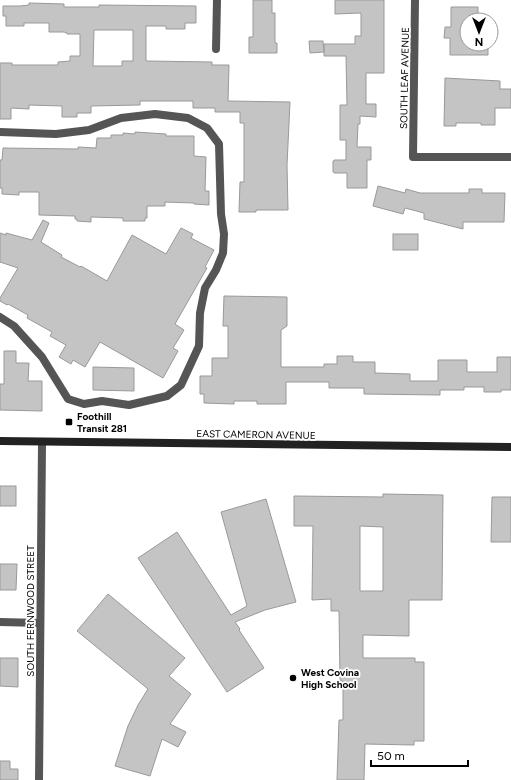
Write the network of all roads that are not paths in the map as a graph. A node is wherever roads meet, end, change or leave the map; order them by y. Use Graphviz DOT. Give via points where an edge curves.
graph roads {
  1 [pos="217,0"];
  2 [pos="415,0"];
  3 [pos="216,49"];
  4 [pos="0,132"];
  5 [pos="511,157"];
  6 [pos="0,317"];
  7 [pos="0,441"];
  8 [pos="42,443"];
  9 [pos="511,447"];
  10 [pos="0,622"];
  11 [pos="40,623"];
  12 [pos="39,780"];
  1 -- 3 [label="street"];
  2 -- 5 [label="street, SOUTH LEAF AVENUE" via="412,156"];
  4 -- 6 [label="street" via="56,134 89,130 121,118 155,114 188,118 207,128 219,144 224,234 223,253 205,288 200,313 199,346 181,385 167,396 130,406 102,401 84,404 68,399 42,357 14,326"];
  7 -- 8 [label="main road, EAST CAMERON AVENUE"];
  8 -- 9 [label="main road, EAST CAMERON AVENUE"];
  8 -- 11 [label="street, SOUTH FERNWOOD STREET"];
  10 -- 11 [label="street"];
  11 -- 12 [label="street, SOUTH FERNWOOD STREET"];
}
